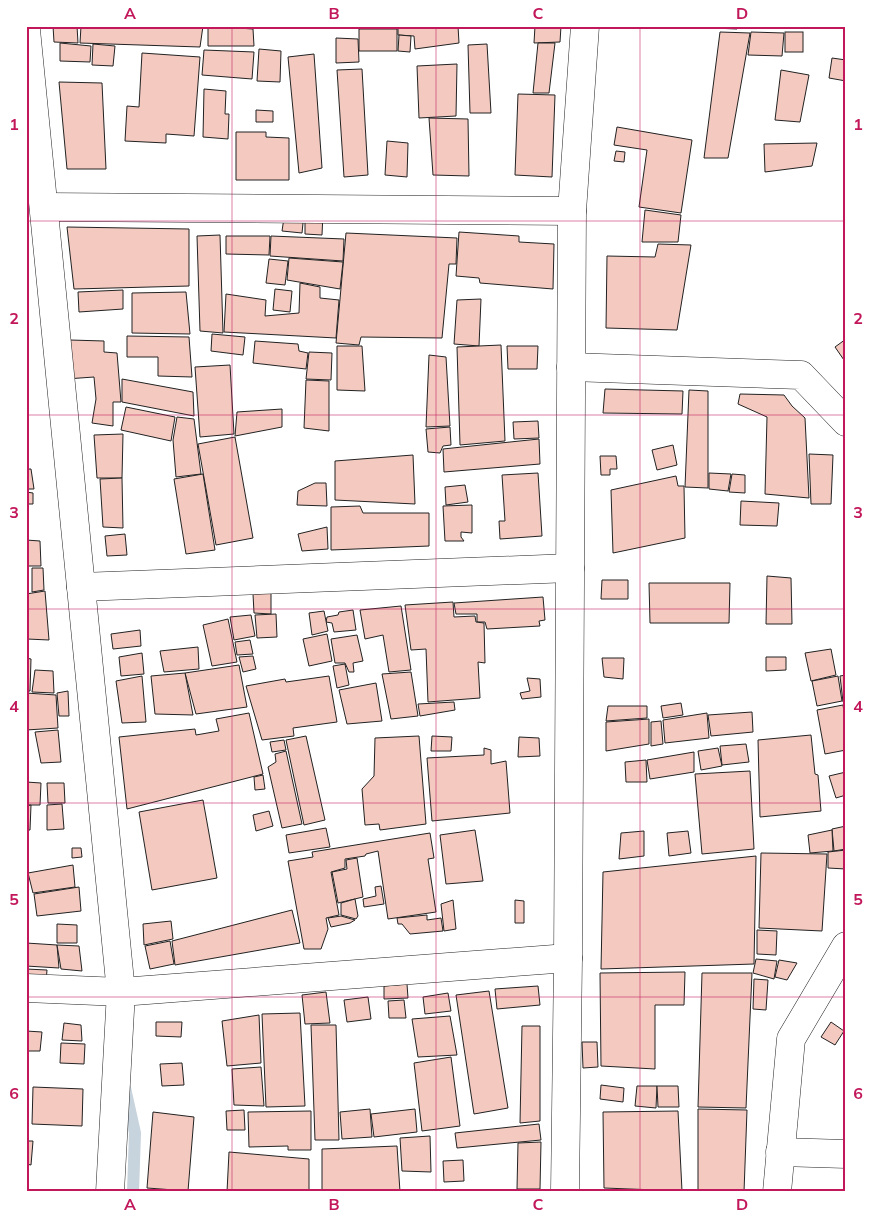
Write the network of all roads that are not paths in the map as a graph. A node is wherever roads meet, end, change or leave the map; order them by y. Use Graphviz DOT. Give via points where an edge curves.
graph roads {
  1 [pos="585,26"];
  2 [pos="26,30"];
  3 [pos="44,207"];
  4 [pos="572,211"];
  5 [pos="571,367"];
  6 [pos="846,422"];
  7 [pos="570,568"];
  8 [pos="81,587"];
  9 [pos="846,946"];
  10 [pos="568,958"];
  11 [pos="26,988"];
  12 [pos="121,992"];
  13 [pos="780,1152"];
  14 [pos="846,1154"];
  15 [pos="110,1192"];
  16 [pos="565,1192"];
  17 [pos="777,1192"];
  1 -- 4 [label="street"];
  2 -- 3 [label="street"];
  3 -- 4 [label="street"];
  3 -- 8 [label="street"];
  4 -- 5 [label="street"];
  5 -- 6 [label="street" via="801,375"];
  5 -- 7 [label="street"];
  7 -- 8 [label="street"];
  7 -- 10 [label="street"];
  8 -- 12 [label="street"];
  9 -- 13 [label="street" via="791,1039"];
  10 -- 12 [label="street"];
  10 -- 16 [label="street"];
  11 -- 12 [label="street"];
  12 -- 15 [label="street"];
  13 -- 14 [label="street"];
  13 -- 17 [label="street"];
}
